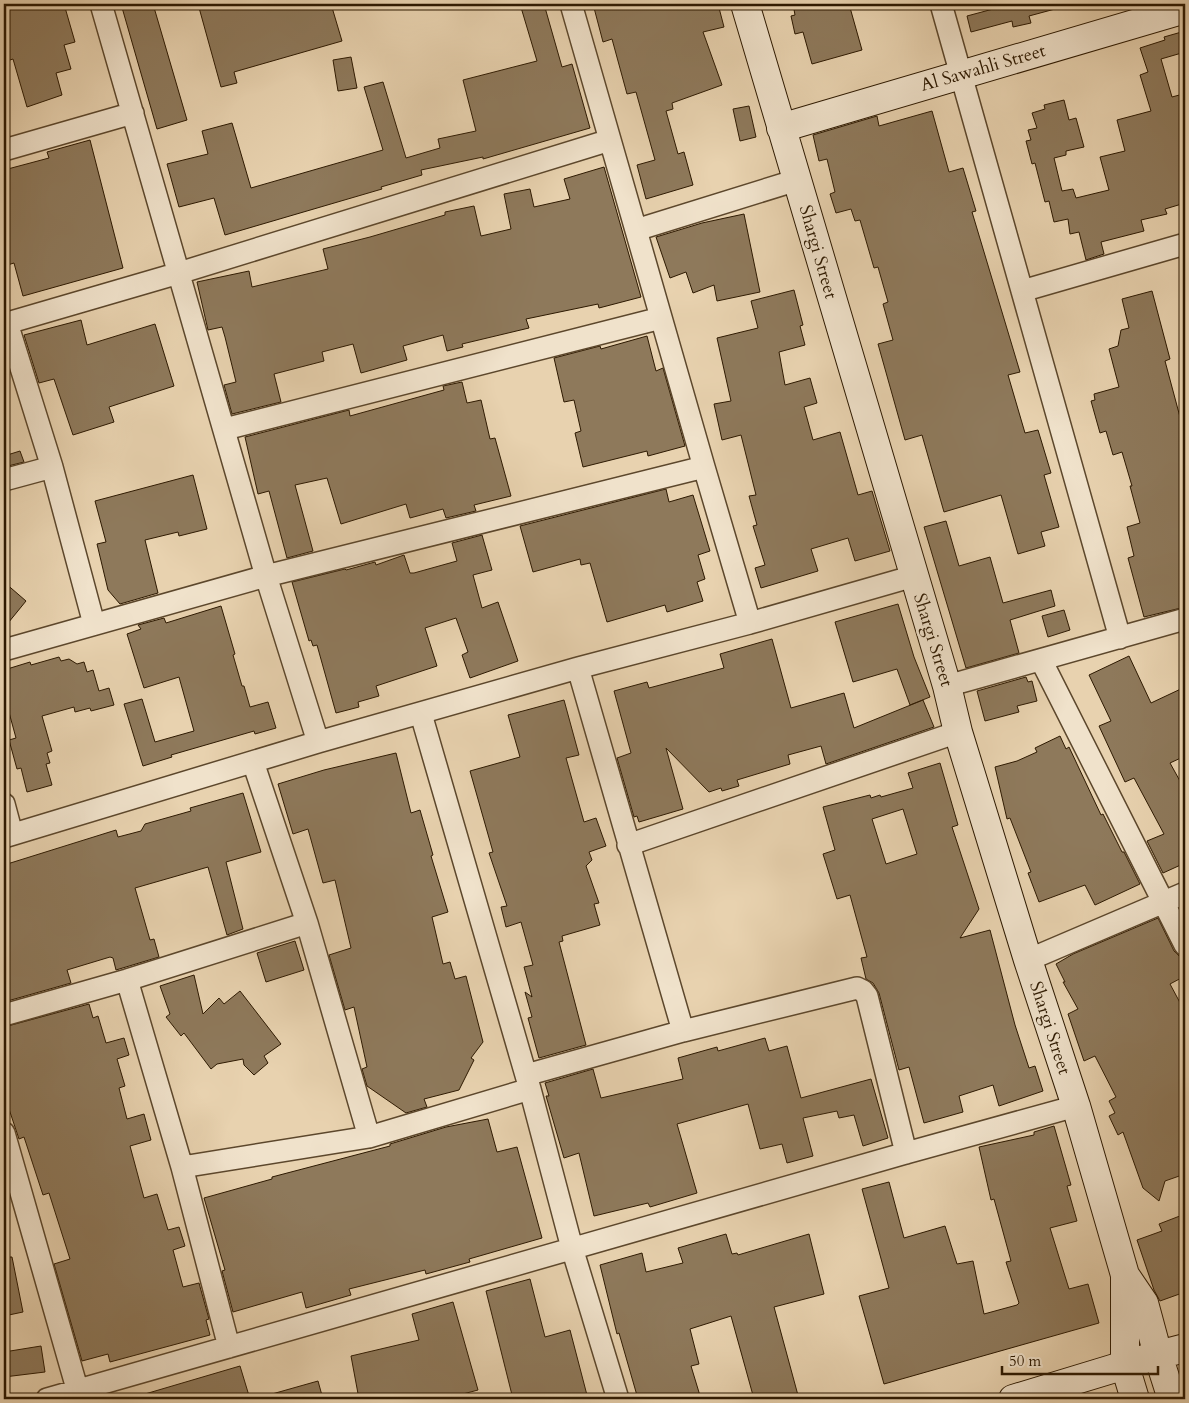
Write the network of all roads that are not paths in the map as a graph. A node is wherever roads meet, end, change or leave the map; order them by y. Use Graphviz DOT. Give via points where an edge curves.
graph roads {
  1 [pos="101,4"];
  2 [pos="571,4"];
  3 [pos="745,4"];
  4 [pos="941,4"];
  5 [pos="1185,8"];
  6 [pos="962,74"];
  7 [pos="133,113"];
  8 [pos="781,128"];
  9 [pos="610,140"];
  10 [pos="4,150"];
  11 [pos="797,180"];
  12 [pos="636,230"];
  13 [pos="1185,244"];
  14 [pos="179,273"];
  15 [pos="1022,291"];
  16 [pos="661,318"];
  17 [pos="6,323"];
  18 [pos="225,429"];
  19 [pos="52,467"];
  20 [pos="704,467"];
  21 [pos="4,480"];
  22 [pos="266,576"];
  23 [pos="914,576"];
  24 [pos="1185,619"];
  25 [pos="750,623"];
  26 [pos="94,624"];
  27 [pos="1120,638"];
  28 [pos="4,650"];
  29 [pos="1041,660"];
  30 [pos="578,668"];
  31 [pos="947,686"];
  32 [pos="421,714"];
  33 [pos="958,732"];
  34 [pos="318,742"];
  35 [pos="252,762"];
  36 [pos="4,804"];
  37 [pos="8,836"];
  38 [pos="628,845"];
  39 [pos="1185,893"];
  40 [pos="1163,903"];
  41 [pos="307,923"];
  42 [pos="1185,945"];
  43 [pos="1028,960"];
  44 [pos="127,980"];
  45 [pos="4,1015"];
  46 [pos="684,1032"];
  47 [pos="528,1082"];
  48 [pos="1076,1106"];
  49 [pos="4,1133"];
  50 [pos="369,1137"];
  51 [pos="906,1153"];
  52 [pos="182,1167"];
  53 [pos="572,1248"];
  54 [pos="1134,1310"];
  55 [pos="1185,1333"];
  56 [pos="229,1347"];
  57 [pos="1185,1348"];
  58 [pos="1158,1354"];
  59 [pos="1125,1366"];
  60 [pos="1082,1378"];
  61 [pos="1176,1391"];
  62 [pos="79,1395"];
  63 [pos="47,1399"];
  64 [pos="618,1399"];
  65 [pos="1012,1399"];
  66 [pos="1135,1399"];
  1 -- 7 [label="street"];
  2 -- 9 [label="street"];
  3 -- 8 [label="street, Shargi Street"];
  4 -- 6 [label="street"];
  5 -- 6 [label="street, Al Sawahli Street"];
  6 -- 8 [label="street, Al Sawahli Street"];
  6 -- 15 [label="street"];
  7 -- 10 [label="street"];
  7 -- 14 [label="street"];
  8 -- 11 [label="street, Shargi Street"];
  9 -- 12 [label="street"];
  9 -- 14 [label="street"];
  11 -- 12 [label="street"];
  11 -- 23 [label="street, Shargi Street"];
  12 -- 16 [label="street"];
  13 -- 15 [label="street"];
  14 -- 17 [label="street"];
  14 -- 18 [label="street"];
  15 -- 27 [label="street"];
  16 -- 18 [label="street"];
  16 -- 20 [label="street"];
  17 -- 19 [label="street"];
  18 -- 22 [label="street"];
  19 -- 21 [label="street"];
  19 -- 26 [label="street"];
  20 -- 22 [label="street"];
  20 -- 25 [label="street"];
  22 -- 26 [label="street"];
  22 -- 34 [label="street"];
  23 -- 25 [label="street"];
  23 -- 31 [label="street, Shargi Street"];
  24 -- 27 [label="street"];
  25 -- 30 [label="street"];
  26 -- 28 [label="street"];
  27 -- 29 [label="street"];
  29 -- 31 [label="street"];
  29 -- 40 [label="street"];
  30 -- 32 [label="street"];
  30 -- 38 [label="street"];
  31 -- 33 [label="street, Shargi Street"];
  32 -- 34 [label="street"];
  32 -- 47 [label="street"];
  33 -- 38 [label="street"];
  33 -- 43 [label="street, Shargi Street"];
  34 -- 35 [label="street"];
  35 -- 37 [label="street"];
  35 -- 41 [label="street"];
  36 -- 37 [label="street"];
  38 -- 46 [label="street"];
  39 -- 40 [label="street"];
  40 -- 42 [label="street"];
  40 -- 43 [label="street"];
  41 -- 44 [label="street"];
  41 -- 50 [label="street"];
  43 -- 48 [label="street, Shargi Street"];
  44 -- 45 [label="street"];
  44 -- 52 [label="street"];
  46 -- 47 [label="street"];
  46 -- 51 [label="street" via="857,988 863,991 867,996"];
  47 -- 50 [label="street"];
  47 -- 53 [label="street"];
  48 -- 51 [label="street"];
  48 -- 54 [label="street, Shargi Street"];
  49 -- 62 [label="street"];
  50 -- 52 [label="street"];
  51 -- 53 [label="street"];
  52 -- 56 [label="street"];
  53 -- 56 [label="street"];
  53 -- 64 [label="street"];
  54 -- 55 [label="street" via="1166,1328"];
  54 -- 58 [label="street"];
  54 -- 59 [label="street, Shargi Street"];
  54 -- 60 [label="street" via="1111,1348"];
  56 -- 62 [label="street"];
  57 -- 58 [label="street"];
  58 -- 59 [label="street"];
  58 -- 61 [label="street"];
  59 -- 60 [label="street"];
  59 -- 66 [label="street, Shargi Street"];
  60 -- 65 [label="street"];
  61 -- 66 [label="street"];
  62 -- 63 [label="street"];
}
